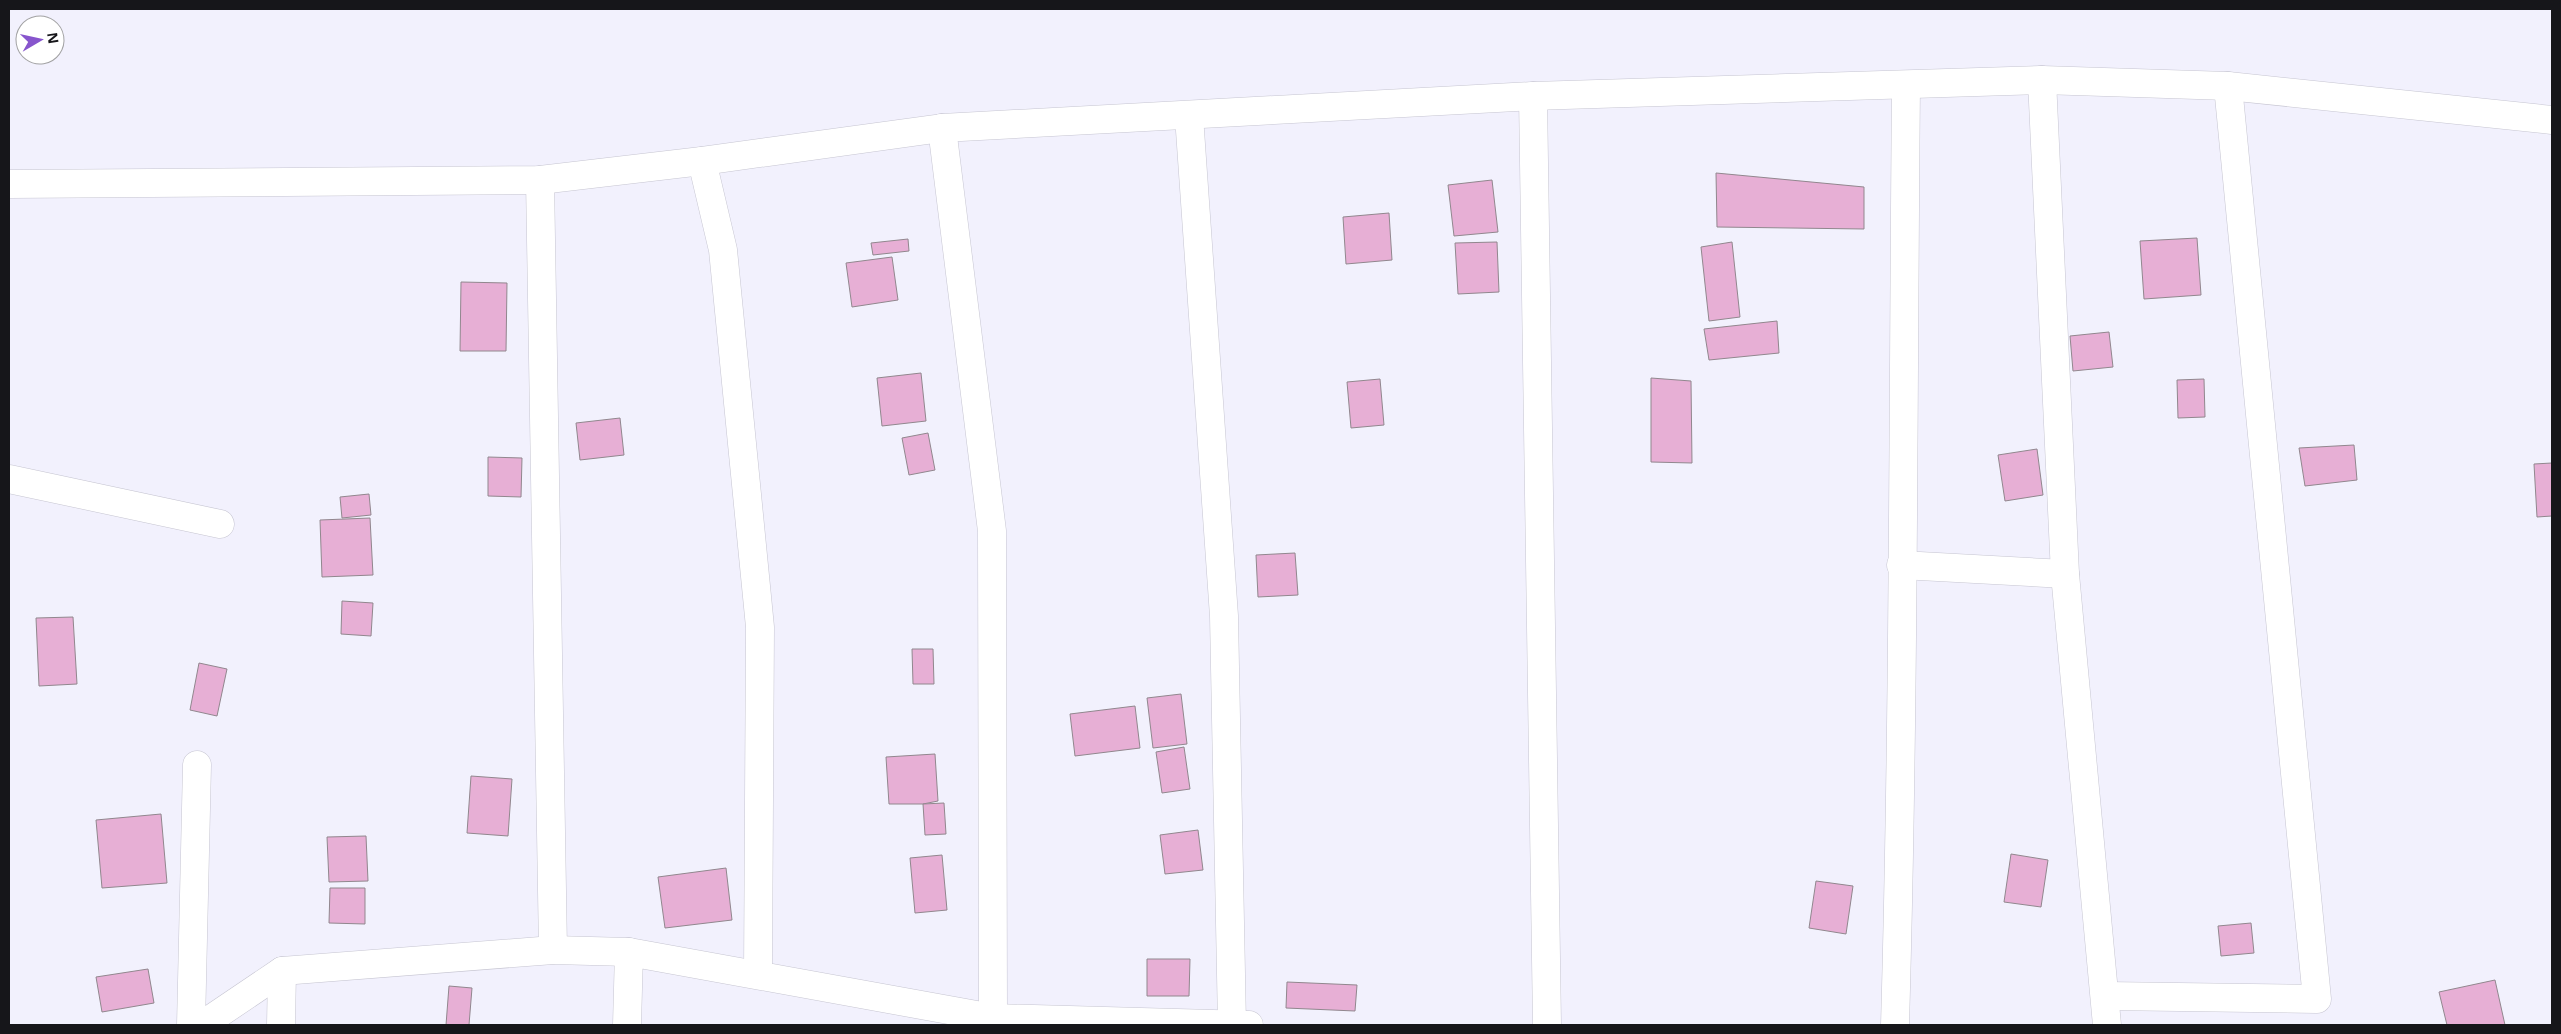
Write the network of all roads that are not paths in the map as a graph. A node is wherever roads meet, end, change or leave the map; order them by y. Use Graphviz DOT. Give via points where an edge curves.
graph roads {
  1 [pos="2042,80"];
  2 [pos="1906,85"];
  3 [pos="2228,86"];
  4 [pos="1533,96"];
  5 [pos="1189,116"];
  6 [pos="2552,120"];
  7 [pos="942,128"];
  8 [pos="702,161"];
  9 [pos="540,180"];
  10 [pos="9,184"];
  11 [pos="9,479"];
  12 [pos="220,524"];
  13 [pos="1901,564"];
  14 [pos="2065,574"];
  15 [pos="197,765"];
  16 [pos="553,950"];
  17 [pos="629,952"];
  18 [pos="282,971"];
  19 [pos="758,974"];
  20 [pos="2106,996"];
  21 [pos="993,1018"];
  22 [pos="191,1025"];
  23 [pos="202,1025"];
  24 [pos="281,1025"];
  25 [pos="627,1025"];
  26 [pos="1238,1025"];
  27 [pos="1547,1025"];
  28 [pos="1895,1025"];
  29 [pos="2107,1025"];
  1 -- 2 [label="street"];
  1 -- 3 [label="street"];
  1 -- 14 [label="street"];
  2 -- 4 [label="street"];
  2 -- 13 [label="street"];
  3 -- 6 [label="street"];
  3 -- 20 [label="street" via="2317,999"];
  4 -- 5 [label="street"];
  4 -- 27 [label="street"];
  5 -- 7 [label="street"];
  5 -- 26 [label="street" via="1224,616"];
  7 -- 8 [label="street"];
  7 -- 21 [label="street" via="992,531"];
  8 -- 9 [label="street"];
  8 -- 19 [label="street" via="723,250 760,627"];
  9 -- 10 [label="street"];
  9 -- 16 [label="street"];
  11 -- 12 [label="street"];
  13 -- 14 [label="street"];
  13 -- 28 [label="street" via="1902,780"];
  14 -- 20 [label="street"];
  15 -- 22 [label="street"];
  16 -- 17 [label="street"];
  16 -- 18 [label="street"];
  17 -- 19 [label="street"];
  17 -- 25 [label="street"];
  18 -- 23 [label="street"];
  18 -- 24 [label="street"];
  19 -- 21 [label="street"];
  20 -- 29 [label="street"];
  21 -- 26 [label="street"];
}
